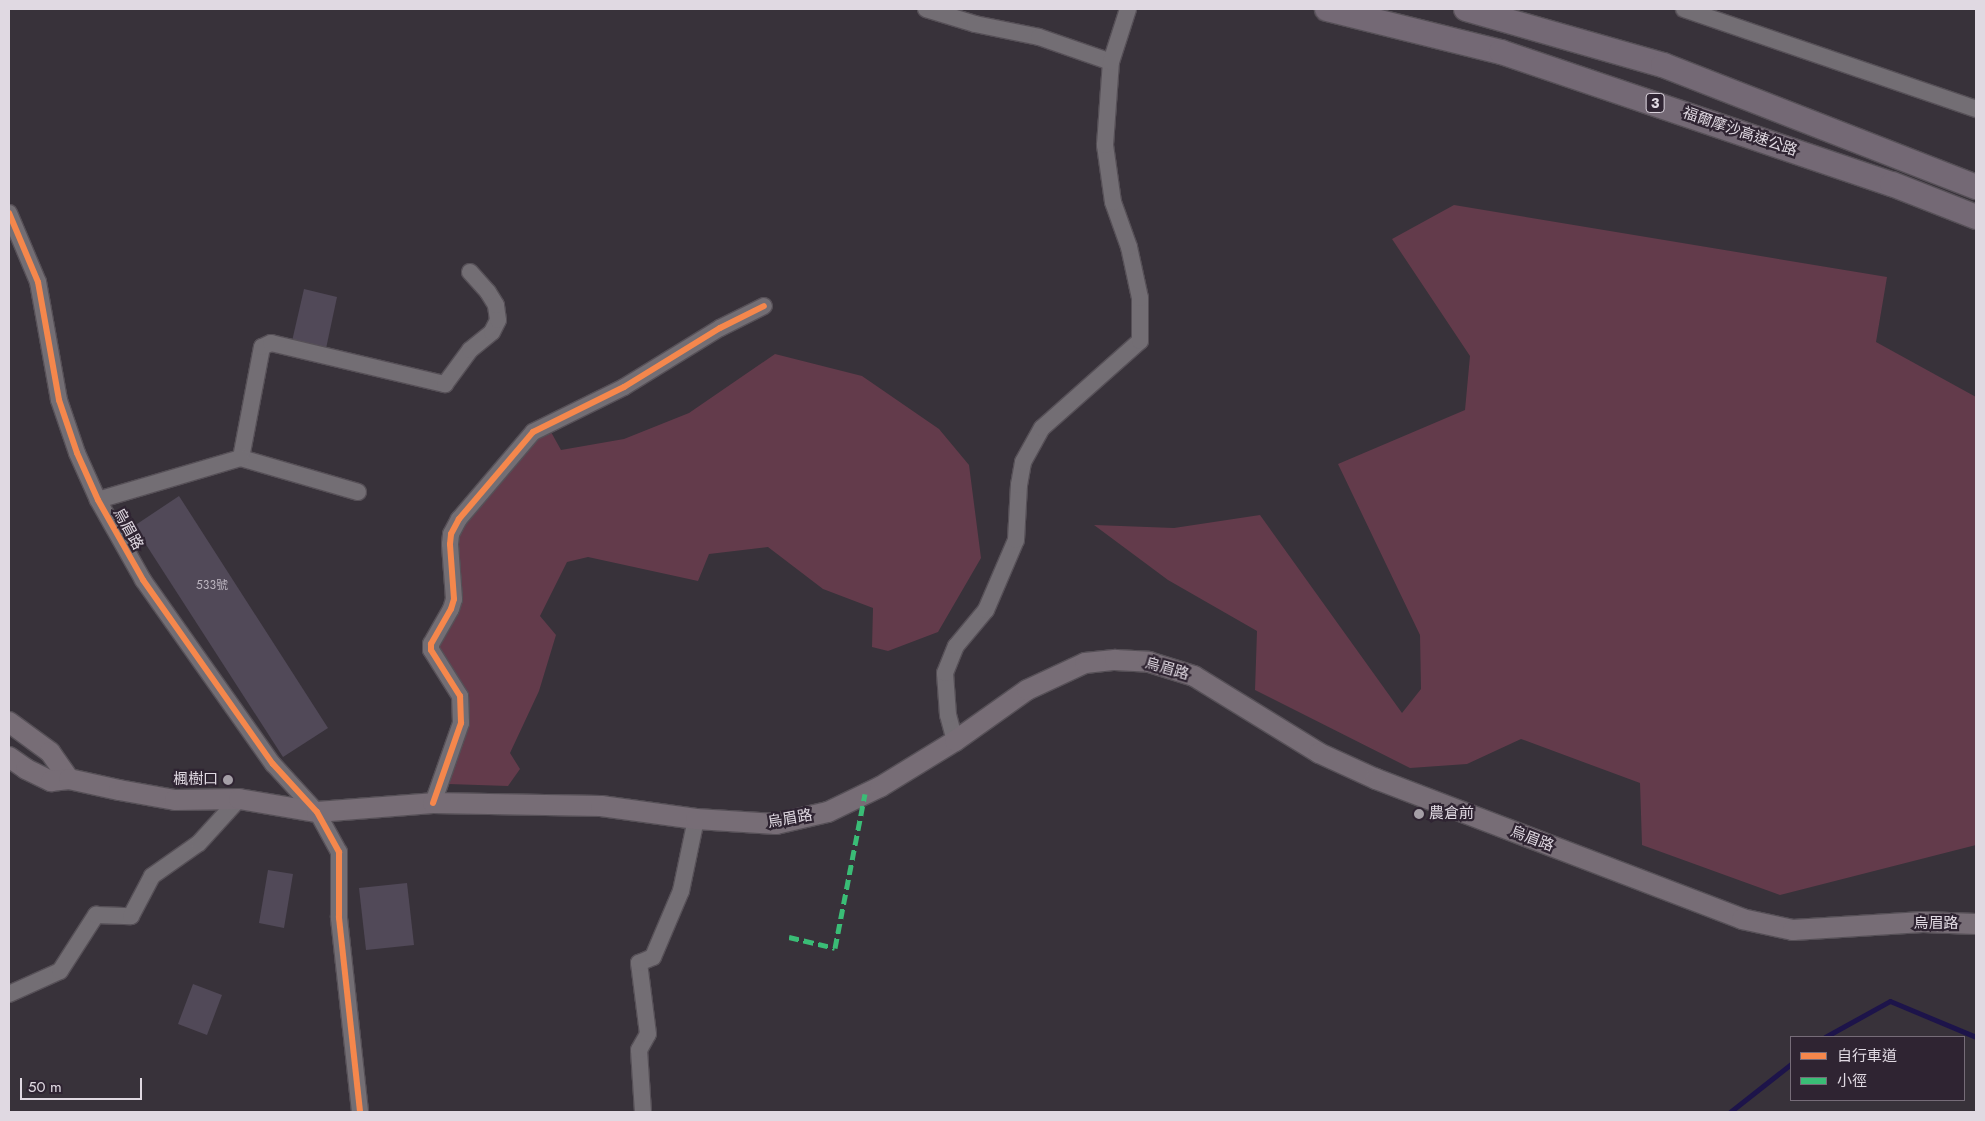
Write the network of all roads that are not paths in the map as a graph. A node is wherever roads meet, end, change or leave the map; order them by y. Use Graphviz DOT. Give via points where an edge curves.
graph roads {
  1 [pos="926,9"];
  2 [pos="1327,9"];
  3 [pos="1466,9"];
  4 [pos="1684,9"];
  5 [pos="1128,11"];
  6 [pos="1111,62"];
  7 [pos="1976,109"];
  8 [pos="1976,187"];
  9 [pos="9,213"];
  10 [pos="1976,218"];
  11 [pos="470,272"];
  12 [pos="764,306"];
  13 [pos="241,458"];
  14 [pos="358,492"];
  15 [pos="98,500"];
  16 [pos="9,722"];
  17 [pos="955,741"];
  18 [pos="9,756"];
  19 [pos="69,779"];
  20 [pos="239,799"];
  21 [pos="432,803"];
  22 [pos="317,812"];
  23 [pos="696,819"];
  24 [pos="1976,924"];
  25 [pos="9,994"];
  26 [pos="360,1112"];
  27 [pos="643,1112"];
  1 -- 6 [label="street" via="975,24 1040,37"];
  2 -- 10 [label="highway, 福爾摩沙高速公路 / 3" via="1502,52 1892,184"];
  3 -- 8 [label="highway" via="1663,65"];
  4 -- 7 [label="street"];
  5 -- 6 [label="street"];
  6 -- 17 [label="street" via="1104,145 1113,202 1129,247 1140,298 1140,341 1042,428 1023,462 1016,540 986,610 956,646 945,674 948,715"];
  9 -- 15 [label="street, 烏眉路" via="38,282 59,400"];
  11 -- 13 [label="street" via="496,305 498,320 492,332 470,350 445,384 271,343 262,347"];
  12 -- 21 [label="street" via="720,328 624,388 533,432 459,519 450,544 454,599 431,650 460,696 461,723"];
  13 -- 14 [label="street"];
  13 -- 15 [label="street"];
  15 -- 22 [label="street, 烏眉路" via="143,580 273,764"];
  16 -- 19 [label="main road" via="50,752"];
  17 -- 23 [label="main road, 烏眉路" via="880,787 828,812 776,824"];
  17 -- 24 [label="main road, 烏眉路" via="1027,690 1085,663 1116,660 1149,662 1194,676 1319,753 1376,779 1742,919 1793,930 1923,922"];
  18 -- 19 [label="main road, 烏眉路" via="51,781"];
  19 -- 20 [label="main road, 烏眉路" via="175,800"];
  20 -- 22 [label="main road, 烏眉路"];
  20 -- 25 [label="street" via="199,844 152,876 131,916 96,914 60,971"];
  21 -- 22 [label="main road, 烏眉路"];
  21 -- 23 [label="main road, 烏眉路" via="601,806"];
  22 -- 26 [label="street" via="339,852 339,918"];
  23 -- 27 [label="street" via="681,891 653,958 639,963 648,1034 639,1050"];
}
